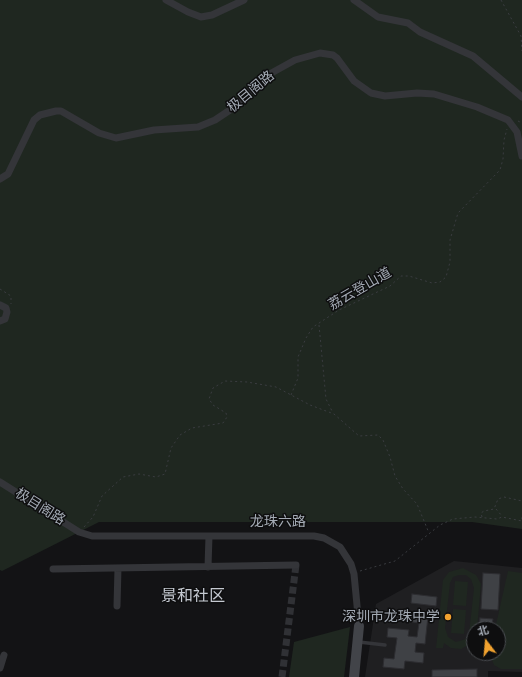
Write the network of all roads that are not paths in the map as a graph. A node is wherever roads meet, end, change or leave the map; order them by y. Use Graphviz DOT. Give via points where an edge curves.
graph roads {
  1 [pos="166,0"];
  2 [pos="244,0"];
  3 [pos="354,0"];
  4 [pos="522,97"];
  5 [pos="522,156"];
  6 [pos="0,179"];
  7 [pos="0,305"];
  8 [pos="0,321"];
  9 [pos="0,482"];
  10 [pos="79,532"];
  11 [pos="209,536"];
  12 [pos="296,565"];
  13 [pos="208,567"];
  14 [pos="118,568"];
  15 [pos="53,569"];
  16 [pos="117,606"];
  17 [pos="359,626"];
  18 [pos="359,642"];
  19 [pos="385,645"];
  20 [pos="4,655"];
  21 [pos="0,668"];
  22 [pos="354,677"];
  1 -- 2 [label="street" via="201,16 212,15"];
  3 -- 4 [label="street" via="378,17 408,23 420,32 473,56"];
  5 -- 6 [label="street, 极目阁路" via="520,138 511,123 477,107 434,94 385,96 371,93 354,80 337,58 320,53 294,60 266,76 230,110 198,127 154,130 116,138 99,133 61,111 40,116 34,120 8,174"];
  7 -- 8 [label="street" via="6,308 7,312 5,318"];
  9 -- 10 [label="street, 极目阁路"];
  10 -- 11 [label="street, 龙珠六路" via="98,536"];
  11 -- 13 [label="street"];
  11 -- 17 [label="street, 龙珠六路" via="314,536 324,538 340,547 354,574"];
  12 -- 13 [label="street"];
  13 -- 14 [label="street"];
  14 -- 15 [label="street"];
  14 -- 16 [label="street"];
  17 -- 18 [label="street, 龙珠六路"];
  18 -- 19 [label="lane"];
  18 -- 22 [label="street, 龙珠六路"];
  20 -- 21 [label="street"];
}
